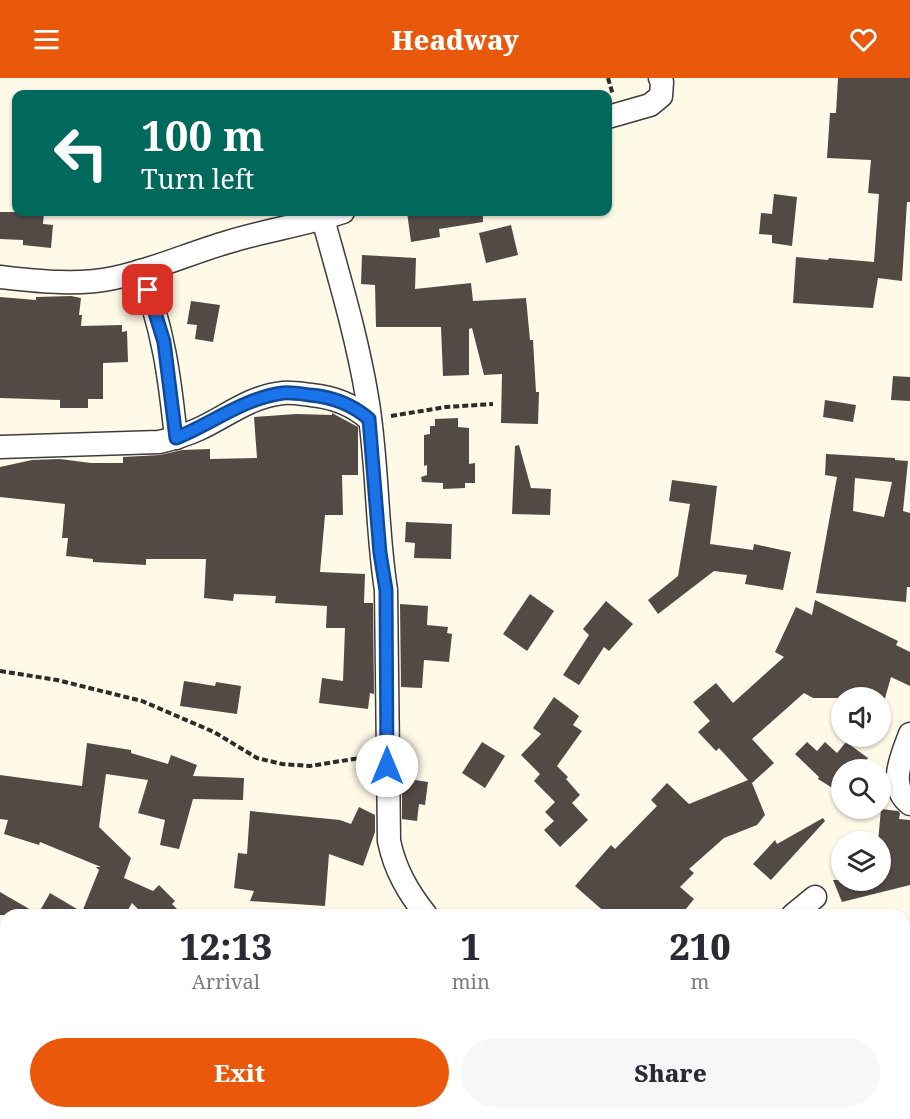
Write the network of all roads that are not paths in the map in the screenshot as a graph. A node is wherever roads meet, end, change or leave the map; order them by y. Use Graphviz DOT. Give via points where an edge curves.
graph roads {
  1 [pos="660,78"];
  2 [pos="612,116"];
  3 [pos="329,216"];
  4 [pos="333,216"];
  5 [pos="140,271"];
  6 [pos="0,277"];
  7 [pos="369,419"];
  8 [pos="176,438"];
  9 [pos="0,447"];
  10 [pos="910,734"];
  11 [pos="910,804"];
  12 [pos="815,897"];
  13 [pos="422,909"];
  14 [pos="800,909"];
  1 -- 2 [label="street" via="660,96 650,105"];
  3 -- 5 [label="street" via="229,241"];
  4 -- 7 [label="street"];
  5 -- 6 [label="street" via="83,282"];
  5 -- 8 [label="street" via="164,342"];
  7 -- 8 [label="street" via="342,402 284,393 229,411"];
  7 -- 13 [label="street" via="386,590 388,824 391,850 404,884"];
  8 -- 9 [label="street" via="137,443"];
  10 -- 11 [label="street" via="898,769 898,788"];
  12 -- 14 [label="street"];
}
